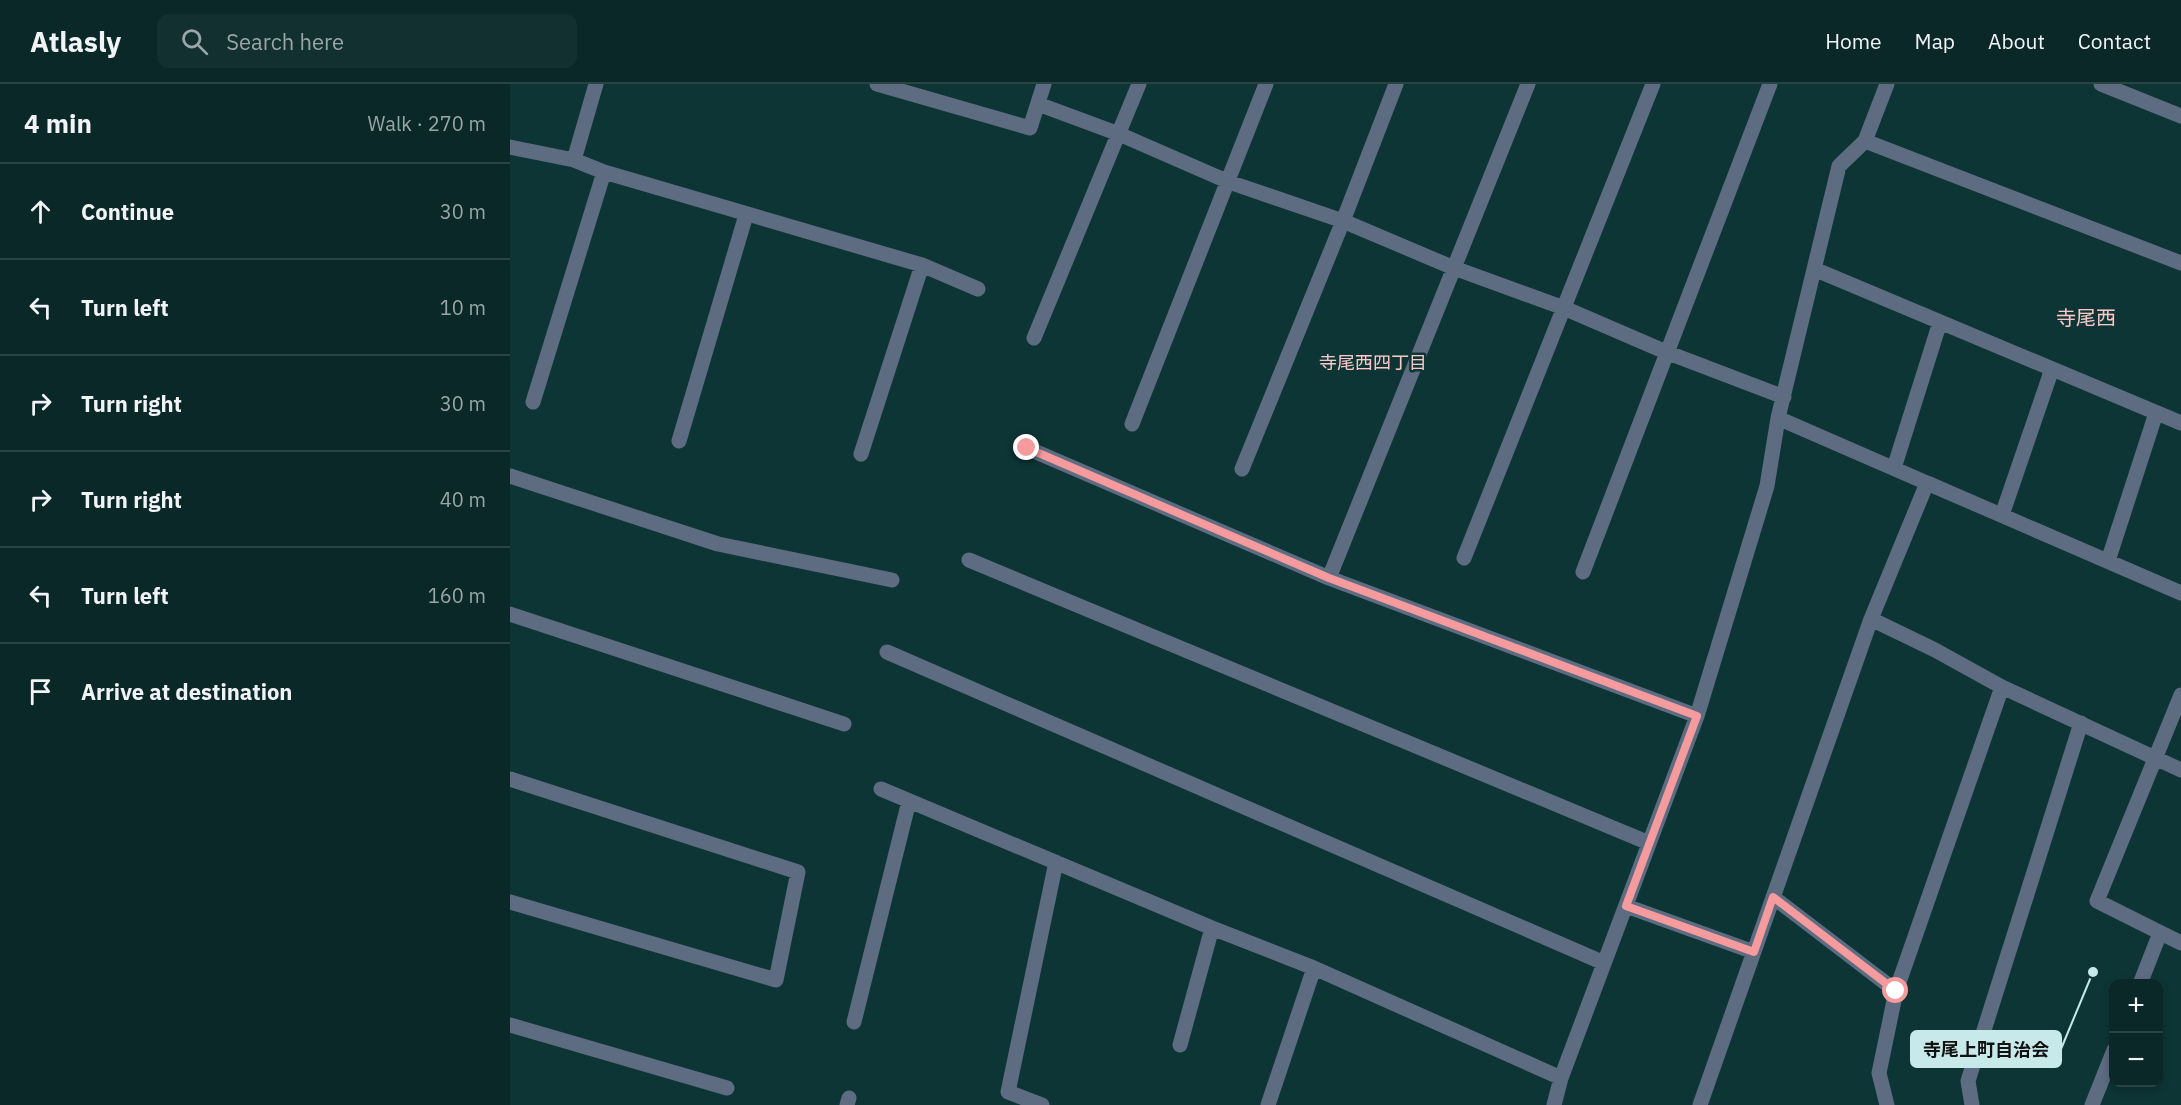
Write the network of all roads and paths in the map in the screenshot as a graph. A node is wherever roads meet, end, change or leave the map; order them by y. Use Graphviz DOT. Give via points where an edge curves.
graph roads {
  1 [pos="596,84"];
  2 [pos="877,84"];
  3 [pos="1044,84"];
  4 [pos="1139,84"];
  5 [pos="1266,84"];
  6 [pos="1396,84"];
  7 [pos="1528,84"];
  8 [pos="1653,84"];
  9 [pos="1770,84"];
  10 [pos="1887,84"];
  11 [pos="2101,84"];
  12 [pos="1038,104"];
  13 [pos="2181,116"];
  14 [pos="1119,134"];
  15 [pos="1865,141"];
  16 [pos="510,147"];
  17 [pos="574,160"];
  18 [pos="604,172"];
  19 [pos="1229,182"];
  20 [pos="746,214"];
  21 [pos="1344,221"];
  22 [pos="2181,263"];
  23 [pos="922,265"];
  24 [pos="1454,268"];
  25 [pos="1814,269"];
  26 [pos="978,289"];
  27 [pos="1564,308"];
  28 [pos="1940,322"];
  29 [pos="1034,338"];
  30 [pos="1666,352"];
  31 [pos="2052,369"];
  32 [pos="1784,397"];
  33 [pos="533,402"];
  34 [pos="2156,412"];
  35 [pos="1778,418"];
  36 [pos="2181,423"];
  37 [pos="1132,424"];
  38 [pos="679,441"];
  39 [pos="1027,448"];
  40 [pos="861,454"];
  41 [pos="1894,468"];
  42 [pos="1242,469"];
  43 [pos="510,476"];
  44 [pos="1927,483"];
  45 [pos="2002,515"];
  46 [pos="1464,558"];
  47 [pos="969,560"];
  48 [pos="2108,561"];
  49 [pos="1583,572"];
  50 [pos="1329,578"];
  51 [pos="892,580"];
  52 [pos="2181,593"];
  53 [pos="510,614"];
  54 [pos="1871,619"];
  55 [pos="886,652"];
  56 [pos="2002,687"];
  57 [pos="2181,695"];
  58 [pos="1697,716"];
  59 [pos="2081,723"];
  60 [pos="844,724"];
  61 [pos="2155,758"];
  62 [pos="2181,771"];
  63 [pos="510,779"];
  64 [pos="880,789"];
  65 [pos="909,801"];
  66 [pos="1649,843"];
  67 [pos="1056,862"];
  68 [pos="1773,897"];
  69 [pos="510,902"];
  70 [pos="1626,906"];
  71 [pos="1212,928"];
  72 [pos="2160,933"];
  73 [pos="2181,943"];
  74 [pos="1754,952"];
  75 [pos="1604,963"];
  76 [pos="1314,968"];
  77 [pos="2142,979"];
  78 [pos="1896,991"];
  79 [pos="854,1022"];
  80 [pos="510,1025"];
  81 [pos="1180,1045"];
  82 [pos="2109,1062"];
  83 [pos="1561,1078"];
  84 [pos="727,1088"];
  85 [pos="1042,1105"];
  86 [pos="1268,1105"];
  87 [pos="1554,1105"];
  88 [pos="1700,1105"];
  89 [pos="1887,1105"];
  90 [pos="1972,1105"];
  91 [pos="2092,1105"];
  1 -- 17 [label="street"];
  2 -- 12 [label="street" via="1030,128"];
  3 -- 12 [label="street"];
  4 -- 14 [label="street"];
  5 -- 19 [label="street"];
  6 -- 21 [label="street"];
  7 -- 24 [label="street"];
  8 -- 27 [label="street"];
  9 -- 30 [label="street"];
  10 -- 15 [label="street"];
  11 -- 13 [label="street"];
  12 -- 14 [label="street"];
  14 -- 19 [label="street"];
  14 -- 29 [label="street"];
  15 -- 22 [label="street"];
  15 -- 25 [label="street" via="1839,166"];
  16 -- 17 [label="street"];
  17 -- 18 [label="street"];
  18 -- 20 [label="street"];
  18 -- 33 [label="street"];
  19 -- 21 [label="street"];
  19 -- 37 [label="street"];
  20 -- 23 [label="street"];
  20 -- 38 [label="street"];
  21 -- 24 [label="street"];
  21 -- 42 [label="street"];
  23 -- 26 [label="street"];
  23 -- 40 [label="street"];
  24 -- 27 [label="street"];
  24 -- 50 [label="street"];
  25 -- 28 [label="street"];
  25 -- 32 [label="street"];
  27 -- 30 [label="street"];
  27 -- 46 [label="street"];
  28 -- 31 [label="street"];
  28 -- 41 [label="street"];
  30 -- 32 [label="street"];
  30 -- 49 [label="street"];
  31 -- 34 [label="street"];
  31 -- 45 [label="street"];
  32 -- 35 [label="street"];
  34 -- 36 [label="street"];
  34 -- 48 [label="street"];
  35 -- 41 [label="street"];
  35 -- 58 [label="street" via="1767,486"];
  39 -- 50 [label="street"];
  41 -- 44 [label="street"];
  43 -- 51 [label="street" via="718,544"];
  44 -- 45 [label="street"];
  44 -- 54 [label="street"];
  45 -- 48 [label="street"];
  47 -- 66 [label="street"];
  48 -- 52 [label="street"];
  50 -- 58 [label="street"];
  53 -- 60 [label="street"];
  54 -- 56 [label="street"];
  54 -- 68 [label="street"];
  55 -- 75 [label="street"];
  56 -- 59 [label="street"];
  56 -- 78 [label="street"];
  57 -- 61 [label="street"];
  58 -- 66 [label="street"];
  59 -- 61 [label="street"];
  59 -- 90 [label="street" via="1968,1081"];
  61 -- 62 [label="street"];
  61 -- 72 [label="street" via="2097,901"];
  63 -- 69 [label="street" via="798,872 776,980"];
  64 -- 65 [label="street"];
  65 -- 67 [label="street"];
  65 -- 79 [label="street"];
  66 -- 70 [label="street"];
  67 -- 71 [label="street"];
  67 -- 85 [label="street" via="1008,1092"];
  68 -- 74 [label="street"];
  68 -- 78 [label="street"];
  70 -- 74 [label="street"];
  70 -- 75 [label="street"];
  71 -- 76 [label="street"];
  71 -- 81 [label="street"];
  72 -- 73 [label="street"];
  72 -- 77 [label="street"];
  74 -- 88 [label="street"];
  75 -- 83 [label="street"];
  76 -- 83 [label="street"];
  76 -- 86 [label="street"];
  78 -- 89 [label="street" via="1879,1073"];
  80 -- 84 [label="street"];
  82 -- 91 [label="street"];
  83 -- 87 [label="street"];
}
